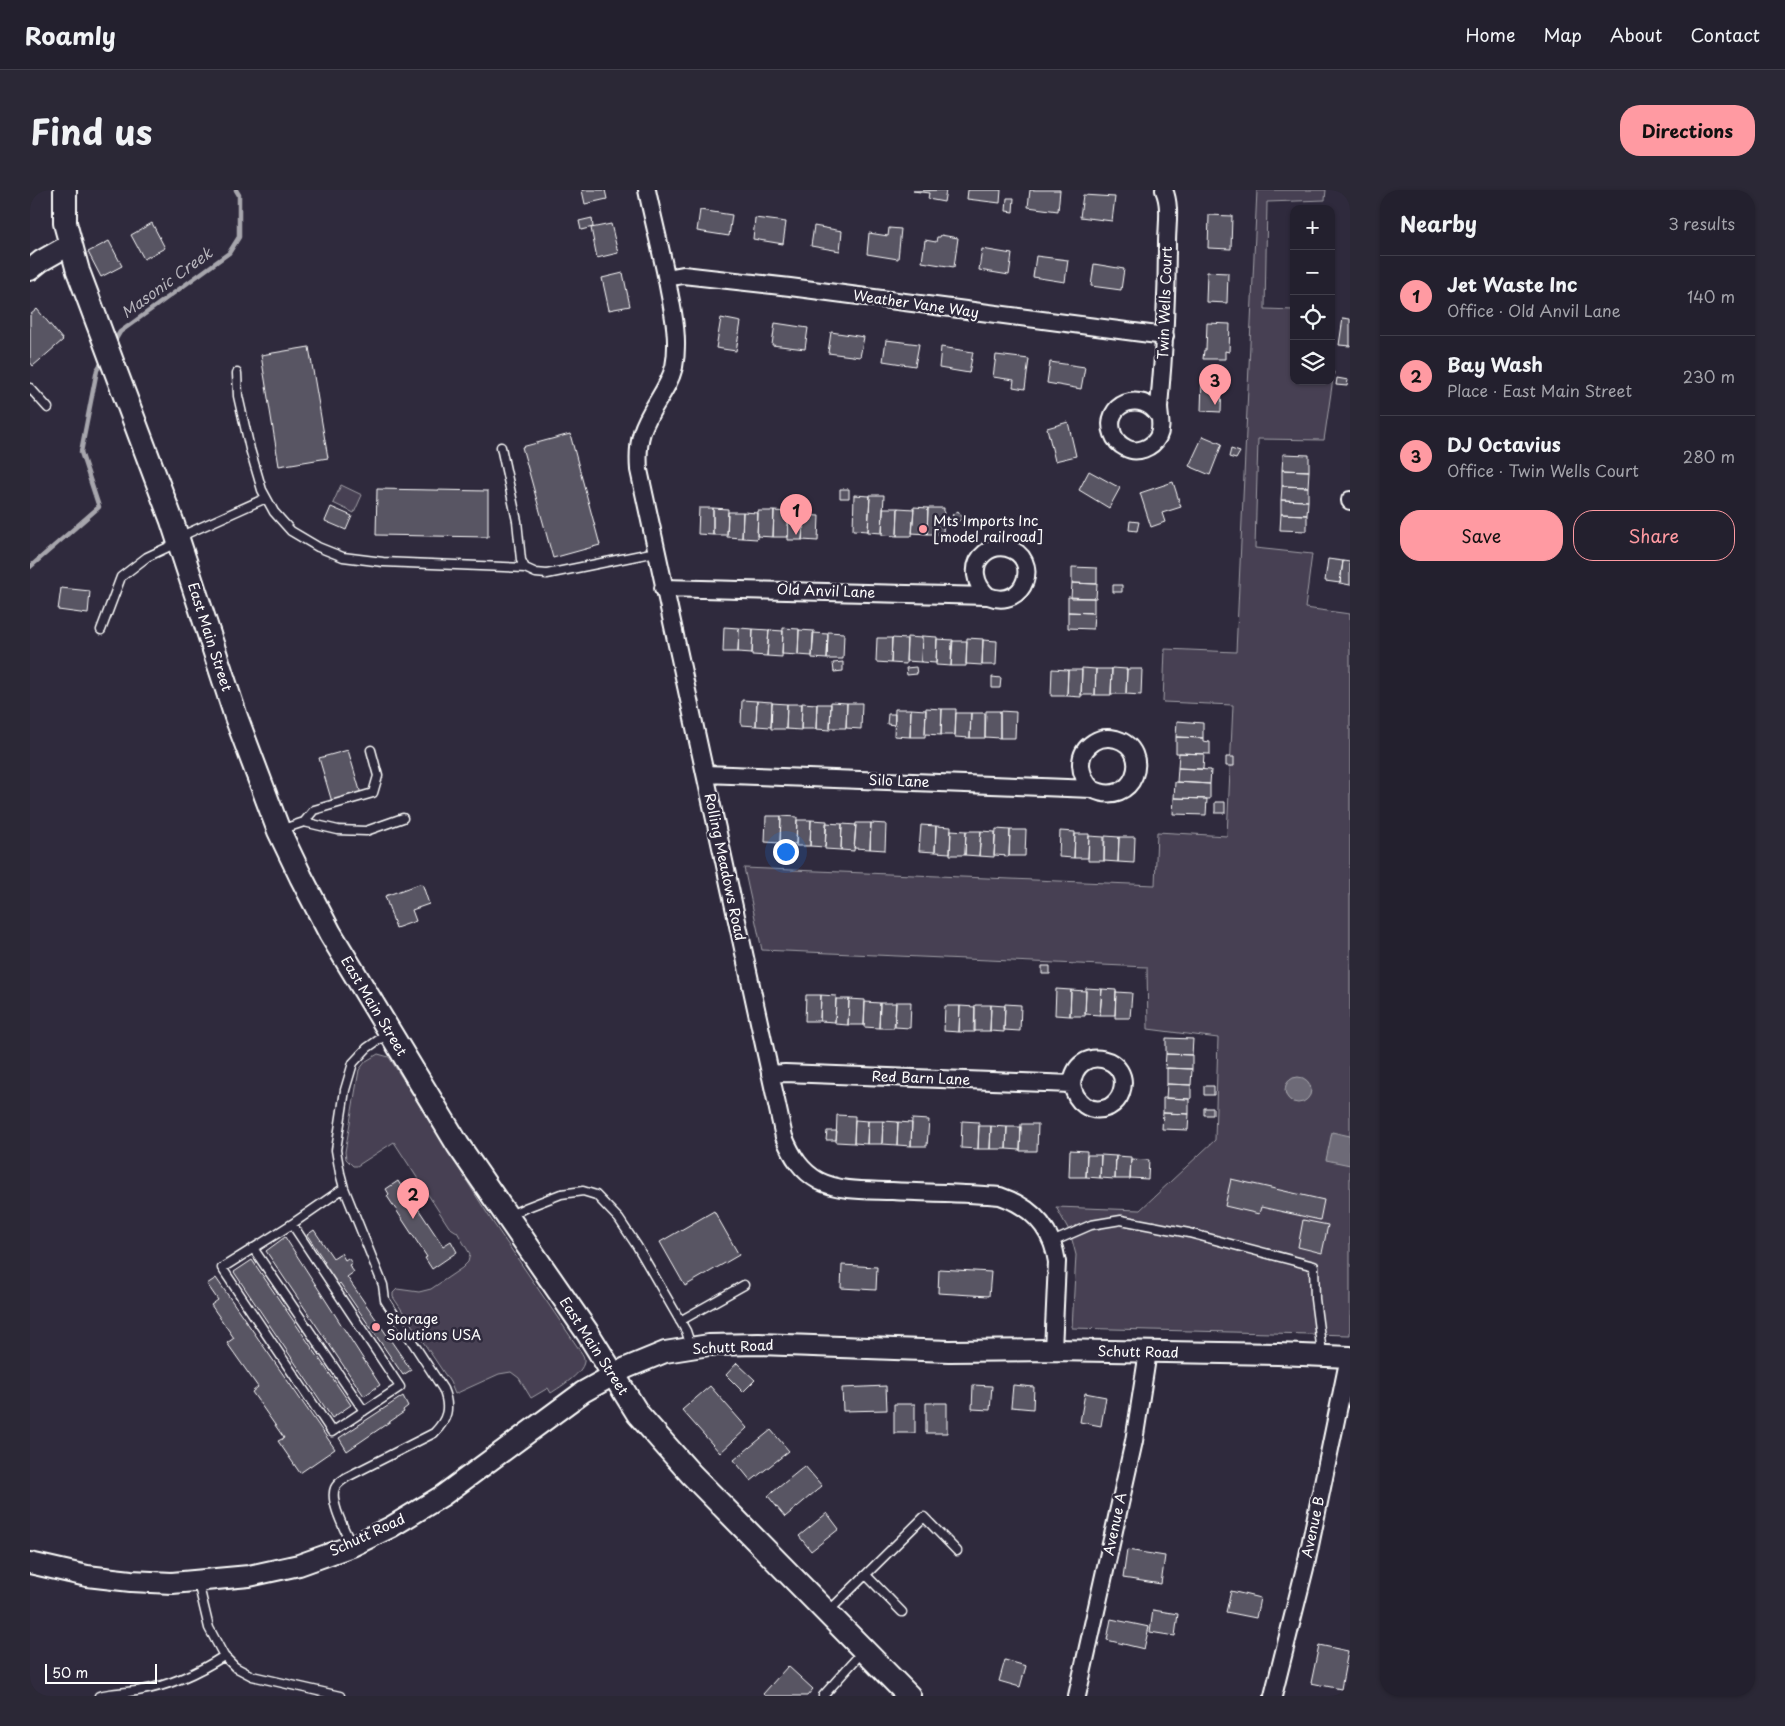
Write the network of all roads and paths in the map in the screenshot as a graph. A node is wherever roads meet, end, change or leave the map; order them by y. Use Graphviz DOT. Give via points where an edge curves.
graph roads {
  1 [pos="65,190"];
  2 [pos="647,190"];
  3 [pos="1164,190"];
  4 [pos="71,244"];
  5 [pos="30,270"];
  6 [pos="667,278"];
  7 [pos="1165,336"];
  8 [pos="237,373"];
  9 [pos="30,388"];
  10 [pos="48,408"];
  11 [pos="1159,416"];
  12 [pos="501,447"];
  13 [pos="266,498"];
  14 [pos="179,542"];
  15 [pos="656,552"];
  16 [pos="525,568"];
  17 [pos="663,588"];
  18 [pos="988,596"];
  19 [pos="101,630"];
  20 [pos="371,750"];
  21 [pos="705,774"];
  22 [pos="1092,788"];
  23 [pos="403,818"];
  24 [pos="304,822"];
  25 [pos="279,831"];
  26 [pos="389,1032"];
  27 [pos="770,1074"];
  28 [pos="1072,1084"];
  29 [pos="344,1188"];
  30 [pos="507,1217"];
  31 [pos="292,1224"];
  32 [pos="1052,1242"];
  33 [pos="253,1248"];
  34 [pos="744,1285"];
  35 [pos="680,1321"];
  36 [pos="692,1348"];
  37 [pos="1054,1350"];
  38 [pos="1148,1352"];
  39 [pos="1320,1356"];
  40 [pos="1350,1357"];
  41 [pos="614,1375"];
  42 [pos="364,1411"];
  43 [pos="352,1546"];
  44 [pos="958,1551"];
  45 [pos="30,1563"];
  46 [pos="866,1575"];
  47 [pos="198,1582"];
  48 [pos="902,1612"];
  49 [pos="828,1613"];
  50 [pos="864,1649"];
  51 [pos="224,1656"];
  52 [pos="99,1696"];
  53 [pos="340,1696"];
  54 [pos="823,1696"];
  55 [pos="909,1696"];
  56 [pos="1077,1696"];
  57 [pos="1273,1696"];
  1 -- 4 [label="main road, East Main Street" via="65,223"];
  2 -- 6 [label="street, Rolling Meadows Road"];
  3 -- 7 [label="street, Twin Wells Court" via="1168,204"];
  4 -- 5 [label="street"];
  4 -- 14 [label="main road, East Main Street" via="78,272"];
  6 -- 7 [label="street, Weather Vane Way" via="684,274"];
  6 -- 15 [label="street, Rolling Meadows Road" via="675,322 674,367 645,424 638,450 638,470"];
  7 -- 11 [label="street, Twin Wells Court"];
  8 -- 13 [label="lane" via="238,396 250,449"];
  9 -- 10 [label="lane"];
  12 -- 16 [label="lane"];
  13 -- 14 [label="lane" via="188,533"];
  13 -- 16 [label="lane" via="291,531 343,557 383,562"];
  14 -- 19 [label="lane" via="147,557 121,578"];
  14 -- 25 [label="main road, East Main Street" via="236,717"];
  15 -- 16 [label="lane" via="547,574"];
  15 -- 17 [label="street, Rolling Meadows Road"];
  17 -- 18 [label="street, Old Anvil Lane"];
  17 -- 21 [label="street, Rolling Meadows Road"];
  20 -- 24 [label="lane" via="378,776 372,793 314,810"];
  21 -- 22 [label="street, Silo Lane"];
  21 -- 27 [label="street, Rolling Meadows Road"];
  23 -- 24 [label="lane" via="366,830 338,830"];
  24 -- 25 [label="lane"];
  25 -- 26 [label="main road, East Main Street" via="330,933"];
  26 -- 29 [label="lane" via="353,1063 344,1090 336,1150"];
  26 -- 30 [label="main road, East Main Street" via="458,1146"];
  27 -- 28 [label="street, Red Barn Lane"];
  27 -- 32 [label="street, Rolling Meadows Road" via="791,1154 820,1182 860,1190 1000,1196 1032,1214"];
  29 -- 31 [label="lane"];
  29 -- 43 [label="lane" via="385,1300 448,1399 446,1417 434,1433 340,1481 335,1504"];
  30 -- 35 [label="lane" via="561,1194 583,1191 596,1196 628,1232"];
  30 -- 41 [label="main road, East Main Street"];
  31 -- 33 [label="lane"];
  31 -- 42 [label="lane" via="400,1387"];
  32 -- 37 [label="street, Rolling Meadows Road" via="1057,1273"];
  32 -- 39 [label="lane" via="1091,1225 1121,1220 1189,1233 1314,1266"];
  33 -- 42 [label="lane"];
  33 -- 42 [label="lane" via="222,1268 332,1432"];
  34 -- 35 [label="lane"];
  35 -- 36 [label="lane"];
  36 -- 37 [label="street, Schutt Road" via="759,1344 949,1351"];
  36 -- 41 [label="street, Schutt Road" via="665,1352"];
  37 -- 38 [label="street, Schutt Road"];
  38 -- 39 [label="street, Schutt Road"];
  38 -- 56 [label="street, Avenue A" via="1134,1441"];
  39 -- 40 [label="street, Schutt Road"];
  40 -- 57 [label="street, Avenue B" via="1307,1560"];
  41 -- 43 [label="street, Schutt Road" via="583,1392 442,1496"];
  41 -- 49 [label="main road, East Main Street" via="638,1414 691,1474"];
  43 -- 47 [label="street, Schutt Road" via="299,1565 249,1576"];
  44 -- 46 [label="lane" via="924,1517"];
  45 -- 47 [label="street, Schutt Road" via="87,1576 131,1581"];
  46 -- 48 [label="lane"];
  46 -- 49 [label="lane"];
  47 -- 51 [label="lane" via="209,1628"];
  49 -- 50 [label="main road, East Main Street"];
  50 -- 54 [label="lane"];
  50 -- 55 [label="main road, East Main Street"];
  51 -- 52 [label="lane" via="172,1683"];
  51 -- 53 [label="lane" via="235,1667 252,1676"];
}
